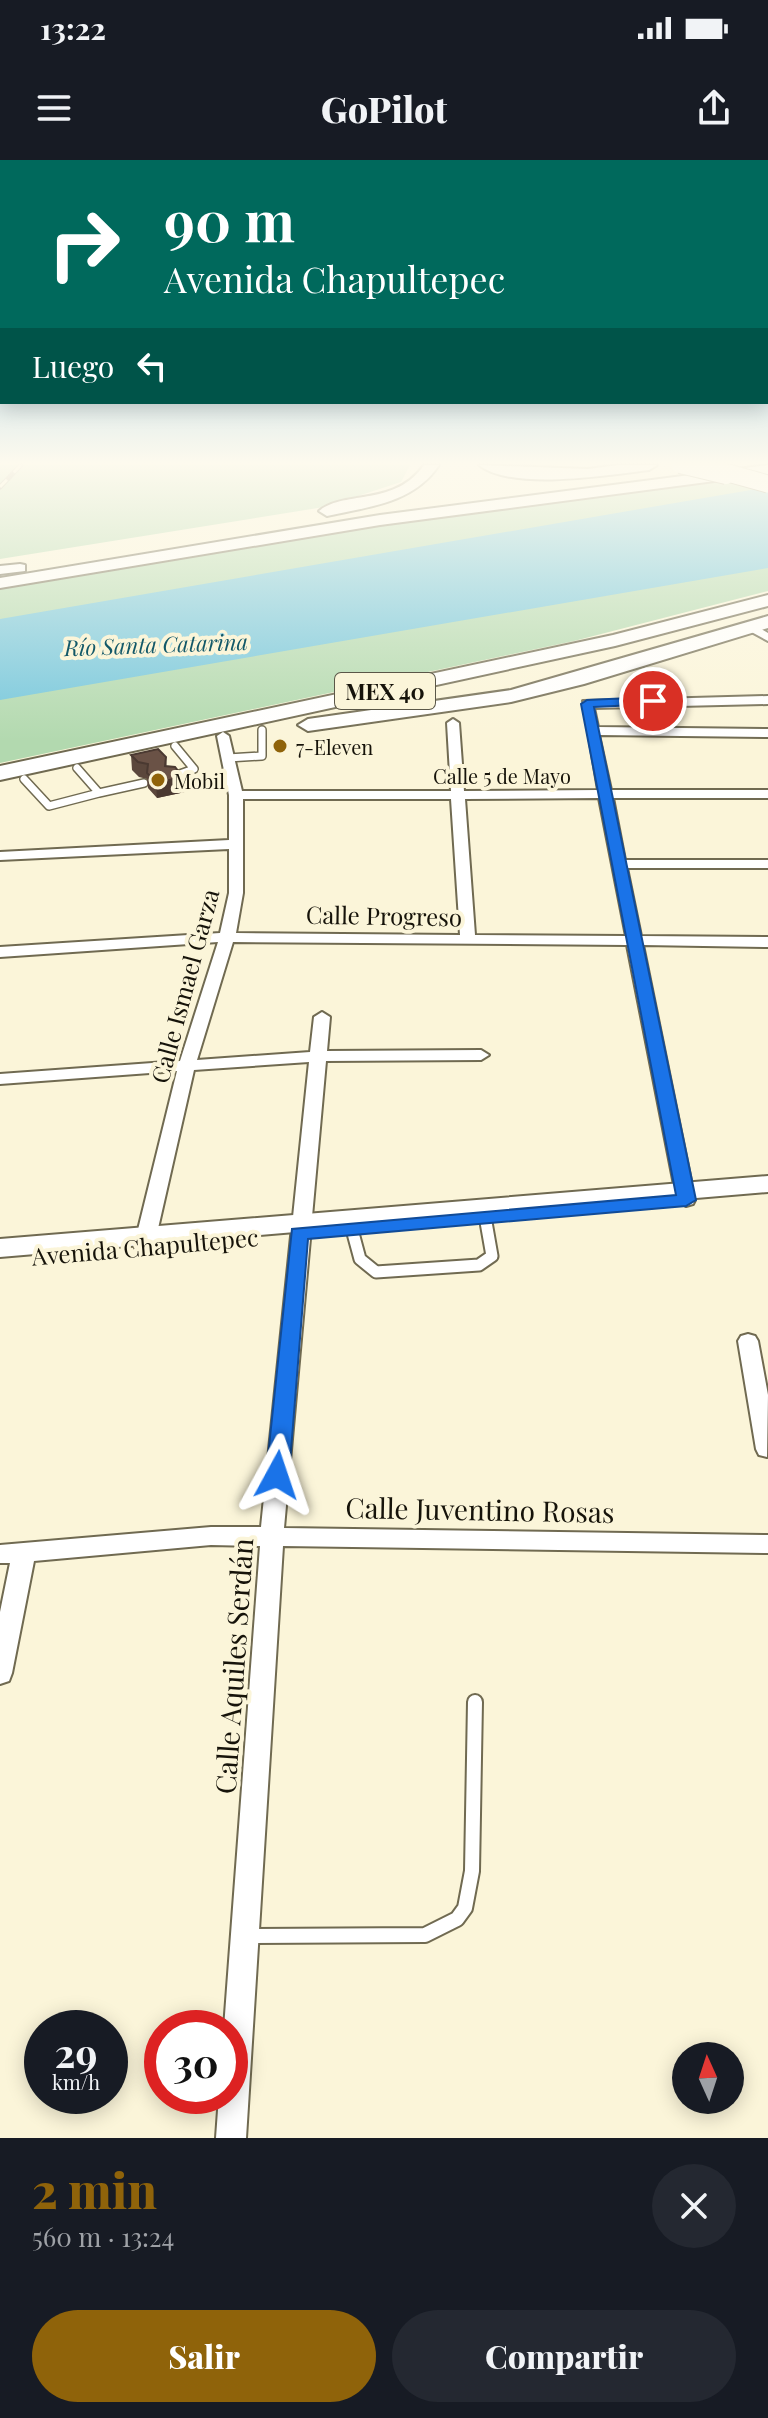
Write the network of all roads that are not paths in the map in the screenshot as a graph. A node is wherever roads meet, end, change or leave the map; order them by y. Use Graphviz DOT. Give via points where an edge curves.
graph roads {
  1 [pos="81,557"];
  2 [pos="135,557"];
  3 [pos="149,557"];
  4 [pos="0,572"];
  5 [pos="0,583"];
  6 [pos="768,600"];
  7 [pos="768,607"];
  8 [pos="710,617"];
  9 [pos="763,630"];
  10 [pos="352,698"];
  11 [pos="768,700"];
  12 [pos="453,723"];
  13 [pos="262,730"];
  14 [pos="592,731"];
  15 [pos="768,733"];
  16 [pos="223,736"];
  17 [pos="175,746"];
  18 [pos="228,758"];
  19 [pos="77,768"];
  20 [pos="0,773"];
  21 [pos="171,777"];
  22 [pos="24,779"];
  23 [pos="144,783"];
  24 [pos="0,785"];
  25 [pos="99,793"];
  26 [pos="603,794"];
  27 [pos="768,794"];
  28 [pos="236,795"];
  29 [pos="460,795"];
  30 [pos="238,844"];
  31 [pos="0,856"];
  32 [pos="618,864"];
  33 [pos="768,864"];
  34 [pos="227,937"];
  35 [pos="468,940"];
  36 [pos="633,941"];
  37 [pos="768,942"];
  38 [pos="0,952"];
  39 [pos="322,1017"];
  40 [pos="481,1055"];
  41 [pos="319,1056"];
  42 [pos="187,1064"];
  43 [pos="0,1079"];
  44 [pos="768,1184"];
  45 [pos="685,1194"];
  46 [pos="768,1195"];
  47 [pos="486,1212"];
  48 [pos="351,1224"];
  49 [pos="299,1228"];
  50 [pos="144,1242"];
  51 [pos="0,1248"];
  52 [pos="0,1258"];
  53 [pos="748,1341"];
  54 [pos="762,1384"];
  55 [pos="767,1449"];
  56 [pos="272,1536"];
  57 [pos="768,1544"];
  58 [pos="12,1552"];
  59 [pos="0,1673"];
  60 [pos="475,1702"];
  61 [pos="245,1936"];
  62 [pos="231,2138"];
  1 -- 4 [label="highway"];
  2 -- 4 [label="highway"];
  3 -- 5 [label="highway"];
  6 -- 8 [label="highway, MEX 40"];
  7 -- 8 [label="highway"];
  8 -- 10 [label="highway, MEX 40"];
  9 -- 13 [label="highway, MEX 40" via="511,696"];
  10 -- 13 [label="highway"];
  10 -- 20 [label="highway, MEX 40"];
  11 -- 14 [label="street" via="587,703"];
  12 -- 29 [label="street"];
  13 -- 16 [label="highway, MEX 40"];
  13 -- 18 [label="lane" via="262,756"];
  14 -- 15 [label="street"];
  14 -- 26 [label="street"];
  16 -- 17 [label="highway, MEX 40"];
  16 -- 18 [label="street, Calle Ismael Garza"];
  17 -- 19 [label="highway, MEX 40"];
  17 -- 21 [label="lane" via="194,769"];
  18 -- 28 [label="street, Calle Ismael Garza"];
  19 -- 22 [label="highway, MEX 40"];
  19 -- 25 [label="lane"];
  22 -- 24 [label="highway, MEX 40"];
  22 -- 25 [label="lane" via="49,806"];
  23 -- 25 [label="lane"];
  26 -- 27 [label="street, Calle 5 de Mayo"];
  26 -- 29 [label="street, Calle 5 de Mayo"];
  26 -- 32 [label="street"];
  28 -- 29 [label="street, Calle 5 de Mayo"];
  28 -- 30 [label="street, Calle Ismael Garza"];
  29 -- 35 [label="street"];
  30 -- 31 [label="street"];
  30 -- 34 [label="street, Calle Ismael Garza"];
  32 -- 33 [label="street"];
  32 -- 36 [label="street"];
  34 -- 35 [label="street, Calle Progreso"];
  34 -- 38 [label="street, Calle Progreso"];
  34 -- 42 [label="street, Calle Ismael Garza"];
  35 -- 36 [label="street, Calle Progreso"];
  36 -- 37 [label="street, Calle Progreso"];
  36 -- 45 [label="street"];
  39 -- 41 [label="street, Calle Aquiles Serdán"];
  40 -- 41 [label="street"];
  41 -- 42 [label="street"];
  41 -- 49 [label="street, Calle Aquiles Serdán"];
  42 -- 43 [label="street"];
  42 -- 50 [label="street, Calle Ismael Garza"];
  44 -- 45 [label="main road"];
  45 -- 46 [label="main road, Avenida Chapultepec"];
  45 -- 47 [label="main road, Avenida Chapultepec"];
  47 -- 48 [label="main road, Avenida Chapultepec"];
  47 -- 48 [label="lane" via="492,1256 479,1265 376,1272 360,1259"];
  48 -- 49 [label="main road, Avenida Chapultepec"];
  49 -- 50 [label="main road, Avenida Chapultepec"];
  49 -- 56 [label="street, Calle Aquiles Serdán"];
  50 -- 51 [label="main road"];
  50 -- 52 [label="main road, Avenida Chapultepec"];
  53 -- 54 [label="street"];
  54 -- 55 [label="street"];
  56 -- 57 [label="street, Calle Juventino Rosas"];
  56 -- 58 [label="street, Calle Juventino Rosas"];
  56 -- 61 [label="street, Calle Aquiles Serdán"];
  58 -- 59 [label="street"];
  60 -- 61 [label="lane" via="472,1874 467,1905 452,1926 425,1935"];
  61 -- 62 [label="street, Calle Aquiles Serdán"];
}
